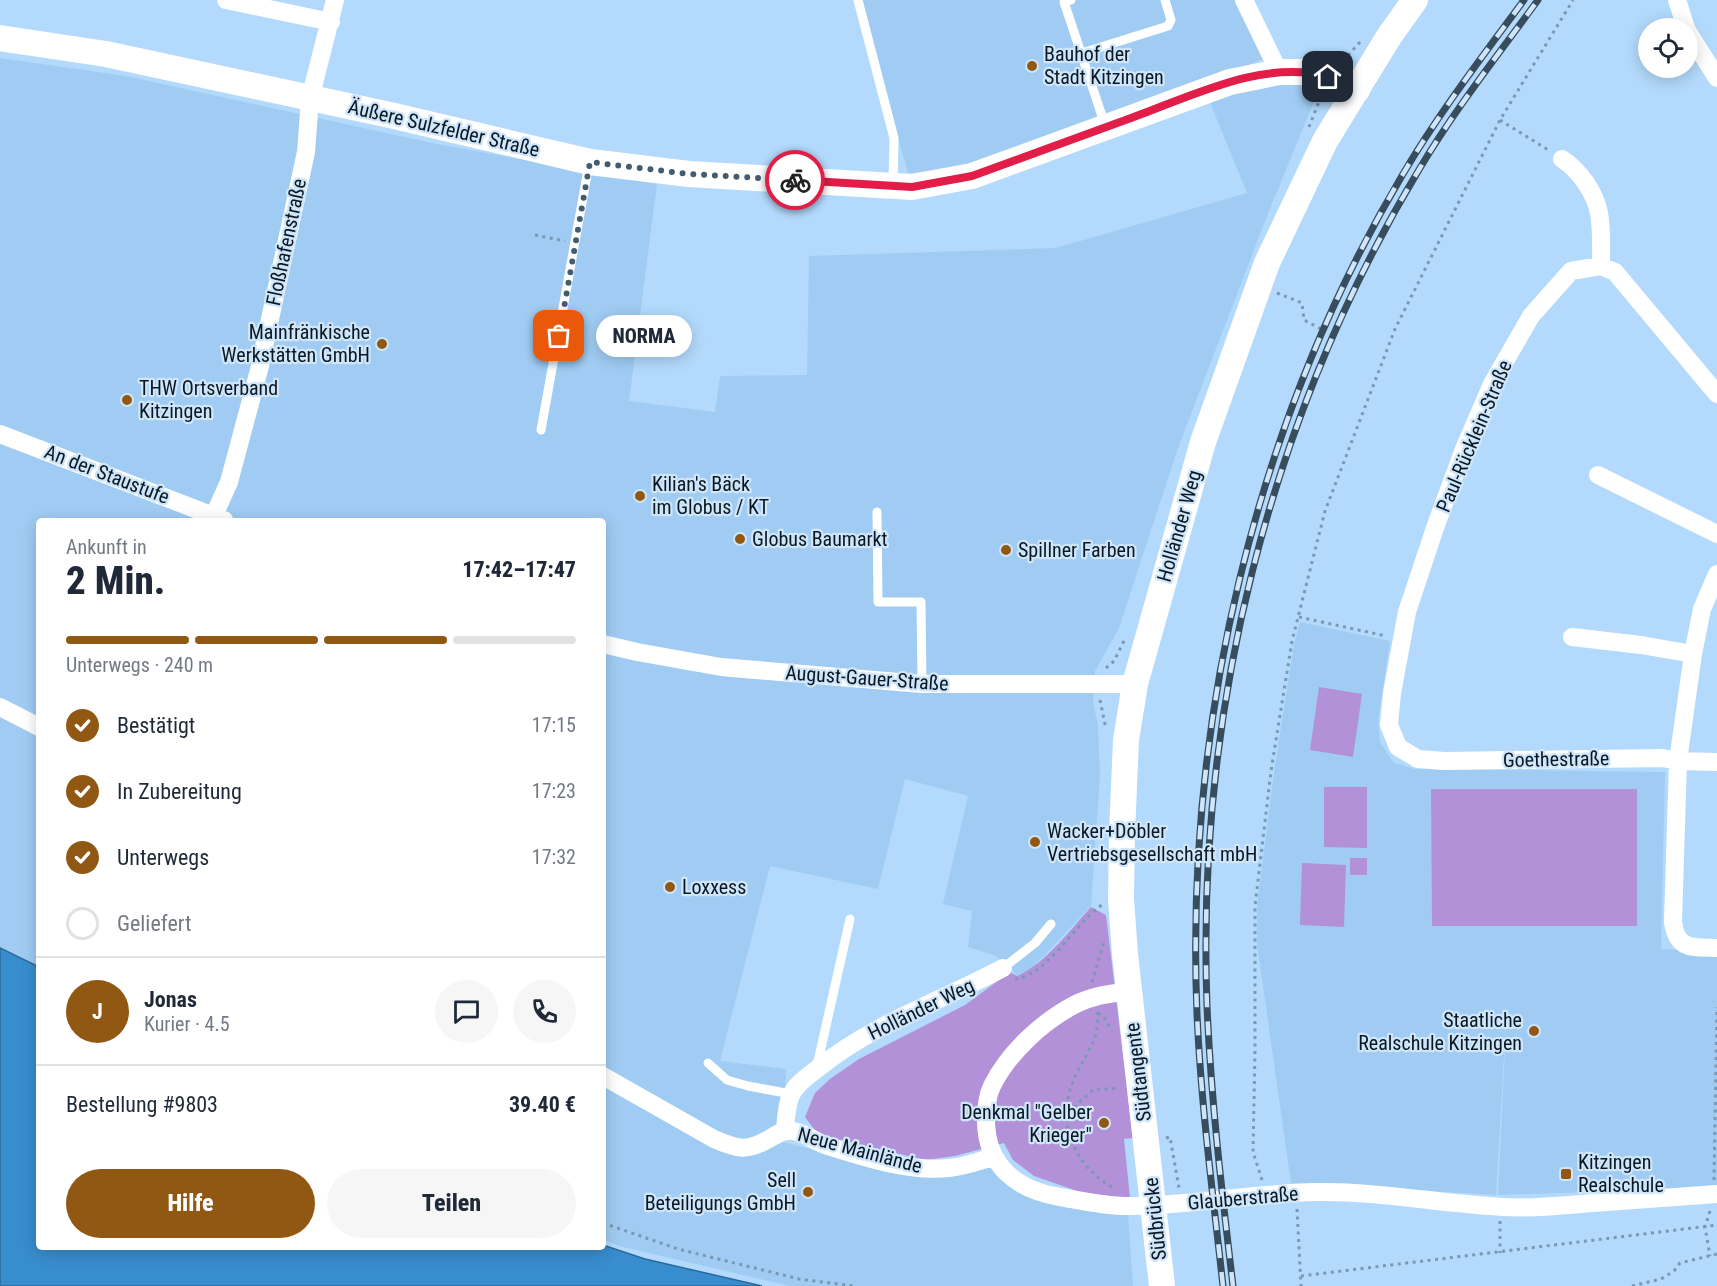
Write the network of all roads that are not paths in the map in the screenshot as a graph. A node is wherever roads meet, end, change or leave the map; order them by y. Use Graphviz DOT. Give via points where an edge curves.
graph roads {
  1 [pos="226,0"];
  2 [pos="335,0"];
  3 [pos="858,0"];
  4 [pos="1071,0"];
  5 [pos="1165,0"];
  6 [pos="1244,0"];
  7 [pos="1415,0"];
  8 [pos="1677,0"];
  9 [pos="1683,18"];
  10 [pos="331,22"];
  11 [pos="0,38"];
  12 [pos="1698,48"];
  13 [pos="1082,53"];
  14 [pos="1279,72"];
  15 [pos="1717,78"];
  16 [pos="1357,90"];
  17 [pos="310,99"];
  18 [pos="1105,128"];
  19 [pos="1562,159"];
  20 [pos="590,162"];
  21 [pos="893,185"];
  22 [pos="1601,266"];
  23 [pos="1717,394"];
  24 [pos="541,430"];
  25 [pos="0,434"];
  26 [pos="1598,475"];
  27 [pos="878,512"];
  28 [pos="214,518"];
  29 [pos="217,518"];
  30 [pos="1717,534"];
  31 [pos="1717,574"];
  32 [pos="1572,637"];
  33 [pos="606,645"];
  34 [pos="1693,654"];
  35 [pos="922,684"];
  36 [pos="1134,684"];
  37 [pos="0,707"];
  38 [pos="36,725"];
  39 [pos="1398,747"];
  40 [pos="1678,761"];
  41 [pos="1717,762"];
  42 [pos="850,919"];
  43 [pos="1051,924"];
  44 [pos="1717,948"];
  45 [pos="1003,968"];
  46 [pos="1129,991"];
  47 [pos="708,1063"];
  48 [pos="817,1069"];
  49 [pos="606,1078"];
  50 [pos="791,1094"];
  51 [pos="785,1131"];
  52 [pos="1157,1151"];
  53 [pos="993,1157"];
  54 [pos="1713,1194"];
  55 [pos="1162,1286"];
  1 -- 10 [label="street"];
  2 -- 10 [label="street, Floßhafenstraße"];
  3 -- 21 [label="lane" via="894,138"];
  4 -- 13 [label="lane" via="1065,2"];
  5 -- 13 [label="lane" via="1171,20 1168,26"];
  6 -- 14 [label="street"];
  7 -- 16 [label="main road"];
  8 -- 9 [label="street"];
  10 -- 17 [label="street, Floßhafenstraße"];
  11 -- 17 [label="main road, Äußere Sulzfelder Straße" via="106,54"];
  12 -- 15 [label="street"];
  13 -- 18 [label="lane"];
  14 -- 16 [label="main road, Äußere Sulzfelder Straße" via="1307,72"];
  14 -- 18 [label="main road, Äußere Sulzfelder Straße" via="1230,82"];
  16 -- 36 [label="main road, Holländer Weg" via="1325,141 1267,263 1203,442"];
  17 -- 20 [label="main road, Äußere Sulzfelder Straße"];
  17 -- 29 [label="street, Floßhafenstraße" via="306,152 258,370"];
  18 -- 21 [label="main road, Äußere Sulzfelder Straße" via="972,176 912,187"];
  19 -- 22 [label="street" via="1585,181 1599,212"];
  20 -- 21 [label="main road, Äußere Sulzfelder Straße" via="689,174"];
  20 -- 24 [label="lane"];
  22 -- 23 [label="street" via="1615,272 1629,287"];
  22 -- 39 [label="street, Paul-Rücklein-Straße" via="1571,271 1531,316 1492,384 1464,449 1407,612 1389,725"];
  25 -- 28 [label="street, An der Staustufe"];
  26 -- 30 [label="street"];
  27 -- 35 [label="lane" via="878,602 921,602"];
  31 -- 34 [label="street" via="1702,609"];
  32 -- 34 [label="street"];
  33 -- 35 [label="street, August-Gauer-Straße" via="721,667"];
  34 -- 40 [label="street"];
  35 -- 36 [label="street, August-Gauer-Straße"];
  36 -- 46 [label="main road, Holländer Weg" via="1126,740 1122,833 1121,899"];
  37 -- 38 [label="street"];
  39 -- 40 [label="street, Goethestraße" via="1418,759 1444,761"];
  40 -- 41 [label="street, Goethestraße"];
  40 -- 44 [label="street" via="1675,934 1681,943 1690,946"];
  42 -- 48 [label="lane"];
  43 -- 45 [label="lane, Holländer Weg" via="1035,943"];
  45 -- 48 [label="street, Holländer Weg" via="886,1024"];
  46 -- 52 [label="main road, Südtangente"];
  46 -- 53 [label="street" via="1095,996 1063,1011 1016,1052 991,1088 986,1107 988,1143"];
  47 -- 50 [label="lane" via="727,1080"];
  48 -- 50 [label="street, Holländer Weg"];
  49 -- 51 [label="street, Neue Mainlände" via="733,1147 756,1146"];
  50 -- 51 [label="street"];
  51 -- 53 [label="street, Neue Mainlände" via="901,1166 952,1168"];
  52 -- 55 [label="main road, Südbrücke"];
  53 -- 54 [label="street, Glauberstraße" via="1025,1186 1056,1197 1131,1207 1271,1193 1353,1193 1500,1207"];
}
